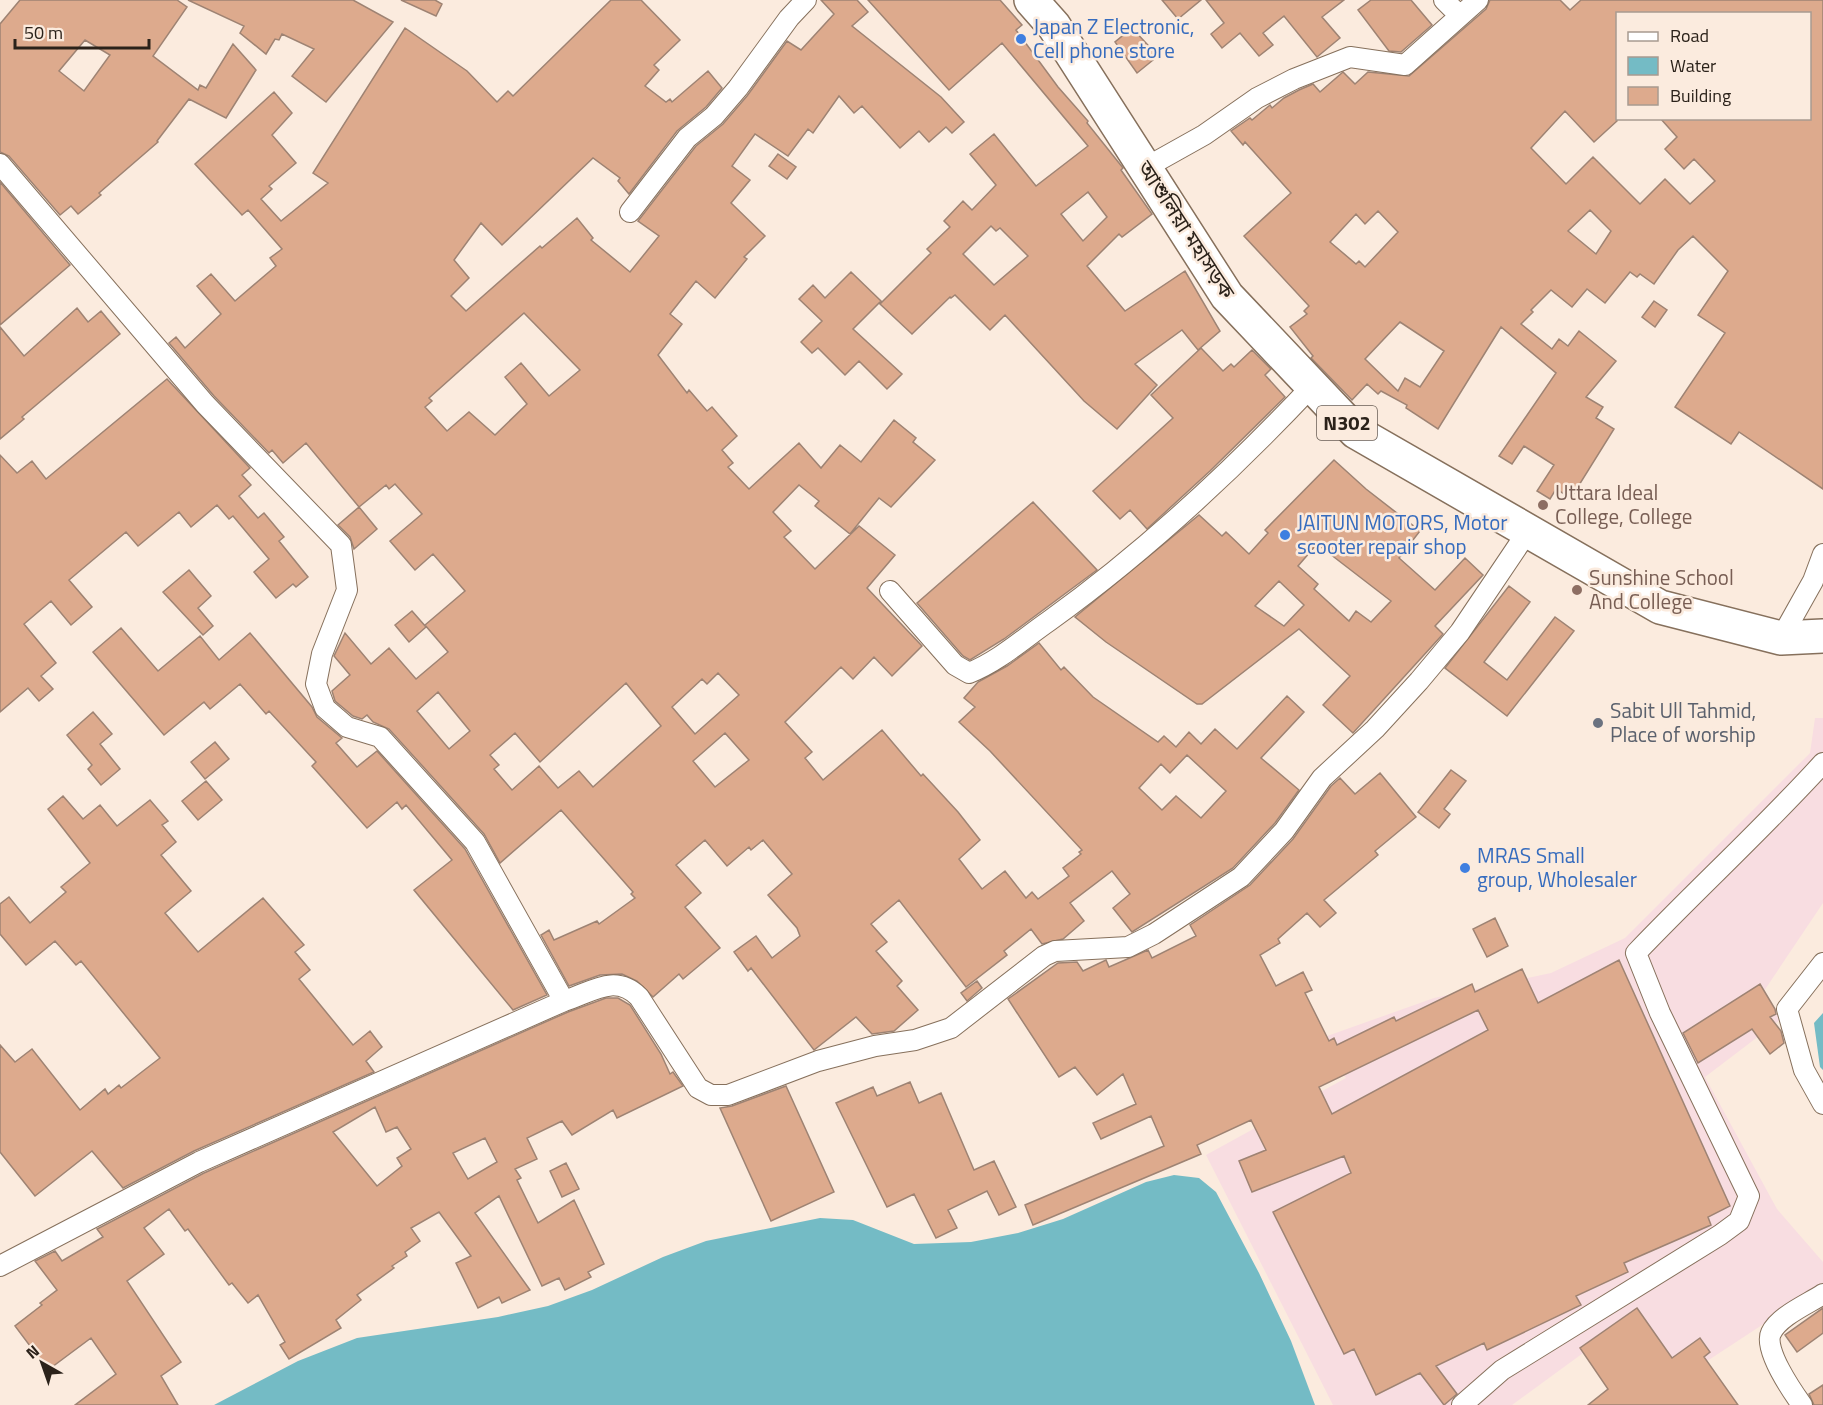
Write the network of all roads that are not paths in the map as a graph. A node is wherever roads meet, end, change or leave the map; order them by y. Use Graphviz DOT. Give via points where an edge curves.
graph roads {
  1 [pos="806,0"];
  2 [pos="1031,0"];
  3 [pos="1444,0"];
  4 [pos="1478,0"];
  5 [pos="1459,15"];
  6 [pos="0,164"];
  7 [pos="1145,168"];
  8 [pos="630,212"];
  9 [pos="1312,386"];
  10 [pos="1528,531"];
  11 [pos="1823,554"];
  12 [pos="890,591"];
  13 [pos="1823,636"];
  14 [pos="1781,638"];
  15 [pos="1823,763"];
  16 [pos="1823,963"];
  17 [pos="564,1001"];
  18 [pos="1823,1104"];
  19 [pos="0,1266"];
  20 [pos="1823,1294"];
  21 [pos="1462,1405"];
  22 [pos="1802,1405"];
  1 -- 8 [label="street" via="738,88 714,116 687,138"];
  2 -- 7 [label="highway, আশুলিয়া মহাসড়ক / N302" via="1054,26"];
  3 -- 5 [label="street"];
  4 -- 5 [label="street"];
  5 -- 7 [label="street" via="1405,65 1350,57 1257,98 1204,135"];
  6 -- 17 [label="street" via="205,404 341,545 347,590 322,654 316,684 325,708 347,727 380,737 475,842"];
  7 -- 9 [label="highway, আশুলিয়া মহাসড়ক / N302" via="1227,296"];
  9 -- 10 [label="highway, আশুলিয়া মহাসড়ক / N302" via="1356,432"];
  9 -- 12 [label="street" via="1161,534 1079,600 987,666 969,673 955,665"];
  10 -- 14 [label="highway, আশুলিয়া মহাসড়ক / N302" via="1659,607"];
  10 -- 17 [label="street" via="1453,640 1375,729 1322,778 1284,831 1241,878 1128,947 1055,951 951,1028 818,1061 728,1095 711,1095 698,1088 630,988 615,983"];
  11 -- 14 [label="street" via="1813,581"];
  13 -- 14 [label="highway, আশুলিয়া মহাসড়ক / N302"];
  15 -- 21 [label="street" via="1636,953 1660,1013 1749,1196 1739,1221 1660,1275 1512,1364"];
  16 -- 18 [label="street" via="1787,1009 1804,1070"];
  17 -- 19 [label="street" via="199,1162"];
  20 -- 22 [label="street" via="1787,1317 1771,1332 1769,1341"];
}
